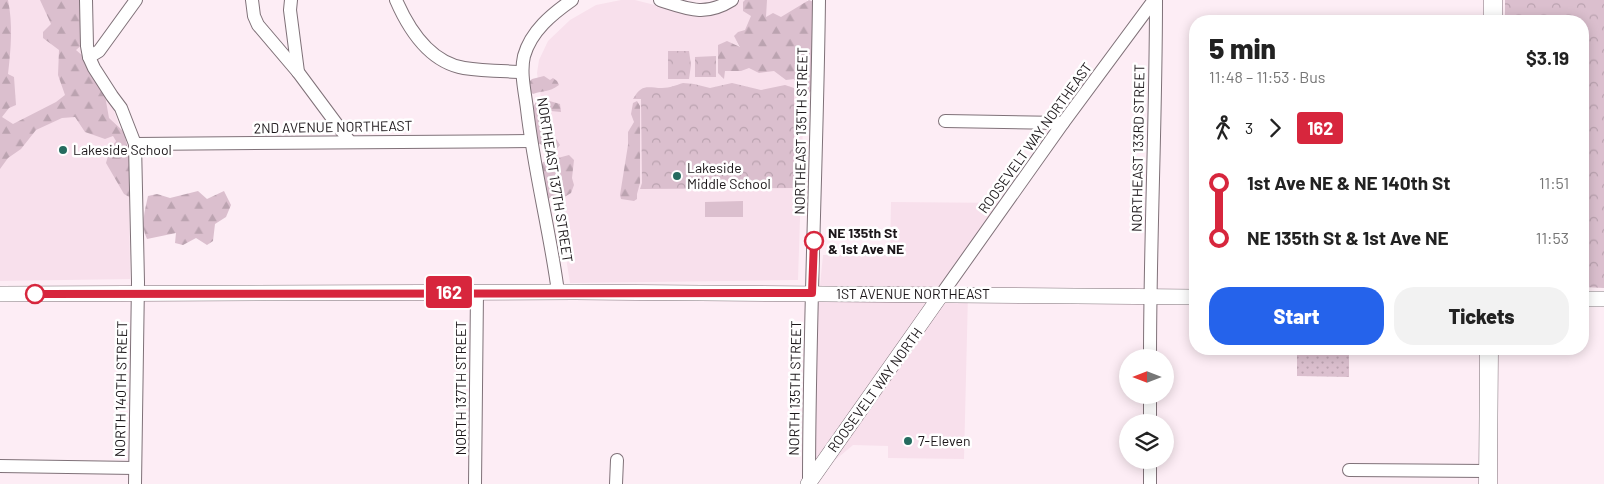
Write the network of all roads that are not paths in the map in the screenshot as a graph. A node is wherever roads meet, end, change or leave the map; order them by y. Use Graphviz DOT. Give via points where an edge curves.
graph roads {
  1 [pos="86,0"];
  2 [pos="136,0"];
  3 [pos="252,0"];
  4 [pos="291,0"];
  5 [pos="396,0"];
  6 [pos="572,0"];
  7 [pos="660,0"];
  8 [pos="732,0"];
  9 [pos="819,0"];
  10 [pos="1155,0"];
  11 [pos="1493,0"];
  12 [pos="708,5"];
  13 [pos="1492,15"];
  14 [pos="89,57"];
  15 [pos="298,72"];
  16 [pos="522,72"];
  17 [pos="945,121"];
  18 [pos="1063,122"];
  19 [pos="531,141"];
  20 [pos="350,142"];
  21 [pos="135,144"];
  22 [pos="477,292"];
  23 [pos="558,292"];
  24 [pos="812,293"];
  25 [pos="0,294"];
  26 [pos="138,294"];
  27 [pos="942,295"];
  28 [pos="1150,296"];
  29 [pos="1189,297"];
  30 [pos="1589,299"];
  31 [pos="1604,299"];
  32 [pos="1150,349"];
  33 [pos="1489,355"];
  34 [pos="617,460"];
  35 [pos="0,466"];
  36 [pos="135,468"];
  37 [pos="1150,469"];
  38 [pos="1349,470"];
  39 [pos="1488,478"];
  40 [pos="809,483"];
  41 [pos="135,484"];
  42 [pos="475,484"];
  43 [pos="616,484"];
  44 [pos="1150,484"];
  1 -- 14 [label="street"];
  2 -- 14 [label="street" via="99,51"];
  3 -- 15 [label="street" via="258,25"];
  4 -- 15 [label="street"];
  5 -- 16 [label="street" via="405,21 421,43 437,57 463,67"];
  6 -- 16 [label="street" via="543,23 532,38"];
  7 -- 12 [label="street" via="695,10"];
  8 -- 12 [label="street" via="720,8"];
  9 -- 24 [label="street, NORTHEAST 135TH STREET"];
  10 -- 18 [label="street, ROOSEVELT WAY NORTHEAST"];
  10 -- 28 [label="street, NORTHEAST 133RD STREET"];
  11 -- 13 [label="main road"];
  14 -- 21 [label="street, NORTH 140TH STREET" via="121,108"];
  15 -- 20 [label="street"];
  16 -- 19 [label="street, NORTHEAST 137TH STREET"];
  17 -- 18 [label="street"];
  18 -- 27 [label="street, ROOSEVELT WAY NORTHEAST"];
  19 -- 20 [label="street, 2ND AVENUE NORTHEAST"];
  19 -- 23 [label="street, NORTHEAST 137TH STREET"];
  20 -- 21 [label="street, 2ND AVENUE NORTHEAST"];
  21 -- 26 [label="street, NORTH 140TH STREET"];
  22 -- 23 [label="street, 1ST AVENUE NORTHEAST"];
  22 -- 26 [label="street, 1ST AVENUE NORTHEAST"];
  22 -- 42 [label="street, NORTH 137TH STREET"];
  23 -- 24 [label="street, 1ST AVENUE NORTHEAST"];
  24 -- 27 [label="street, 1ST AVENUE NORTHEAST"];
  24 -- 40 [label="street, NORTH 135TH STREET"];
  25 -- 26 [label="street, 1ST AVENUE NORTHEAST"];
  26 -- 36 [label="street, NORTH 140TH STREET"];
  27 -- 28 [label="street, 1ST AVENUE NORTHEAST"];
  27 -- 40 [label="street, ROOSEVELT WAY NORTH"];
  28 -- 29 [label="street, 1ST AVENUE NORTHEAST"];
  28 -- 32 [label="street, NORTHEAST 133RD STREET"];
  30 -- 31 [label="street"];
  33 -- 39 [label="main road"];
  34 -- 43 [label="street"];
  35 -- 36 [label="street"];
  36 -- 41 [label="street, NORTH 140TH STREET"];
  37 -- 44 [label="street"];
  38 -- 39 [label="street"];
}
